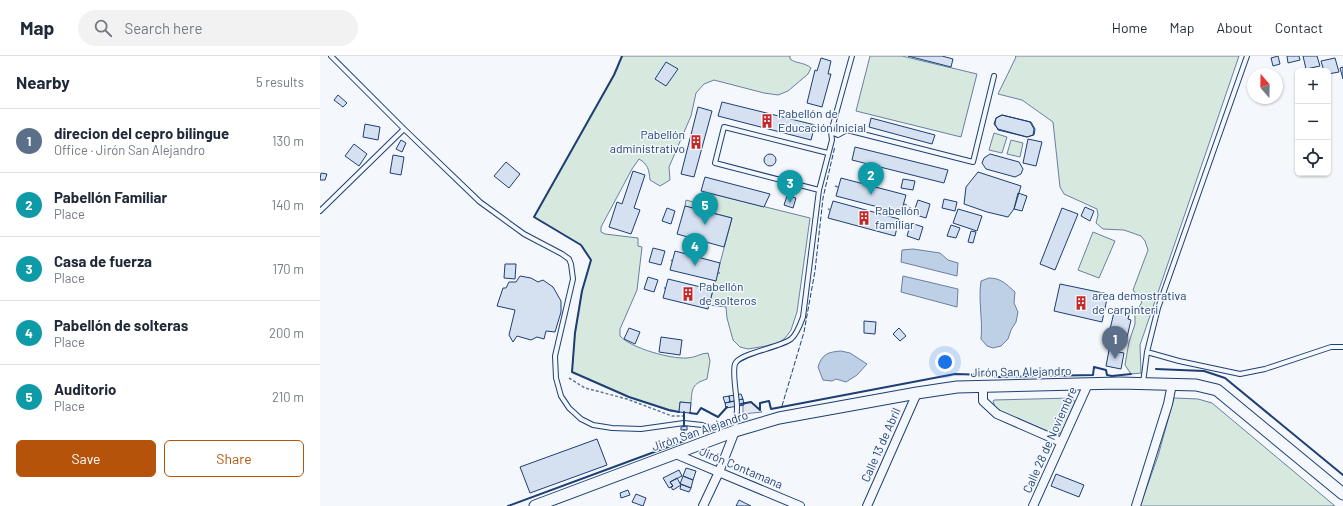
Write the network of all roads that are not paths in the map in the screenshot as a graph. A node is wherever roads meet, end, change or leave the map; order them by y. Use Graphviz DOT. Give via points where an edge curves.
graph roads {
  1 [pos="331,56"];
  2 [pos="852,56"];
  3 [pos="1247,56"];
  4 [pos="994,76"];
  5 [pos="404,129"];
  6 [pos="831,132"];
  7 [pos="828,153"];
  8 [pos="819,190"];
  9 [pos="320,211"];
  10 [pos="1343,347"];
  11 [pos="1147,352"];
  12 [pos="1088,384"];
  13 [pos="1143,384"];
  14 [pos="1172,384"];
  15 [pos="983,387"];
  16 [pos="917,393"];
  17 [pos="731,432"];
  18 [pos="1061,442"];
  19 [pos="673,453"];
  20 [pos="719,472"];
  21 [pos="1343,494"];
  22 [pos="535,506"];
  23 [pos="703,506"];
  24 [pos="800,506"];
  25 [pos="867,506"];
  26 [pos="1033,506"];
  27 [pos="1136,506"];
  1 -- 5 [label="lane"];
  2 -- 6 [label="lane"];
  3 -- 11 [label="lane" via="1158,308"];
  4 -- 6 [label="lane" via="973,162 847,130 838,135"];
  5 -- 9 [label="lane"];
  5 -- 17 [label="lane" via="480,202 524,234 569,259 573,279 555,356 556,378 569,408 581,419 594,425 612,428 641,429 684,424 702,425"];
  6 -- 7 [label="lane" via="832,140"];
  7 -- 8 [label="lane"];
  7 -- 8 [label="lane" via="724,127 715,163"];
  8 -- 17 [label="lane" via="802,318 797,332 791,339 742,356 735,363 737,406"];
  10 -- 11 [label="lane" via="1331,347 1265,369 1240,374"];
  11 -- 13 [label="lane"];
  12 -- 13 [label="street, Jirón San Alejandro"];
  12 -- 15 [label="street, Jirón San Alejandro"];
  12 -- 18 [label="street, Calle 28 de Noviembre"];
  13 -- 14 [label="street, Jirón San Alejandro"];
  14 -- 21 [label="street, Jirón San Alejandro" via="1196,385 1217,390"];
  14 -- 27 [label="street"];
  15 -- 16 [label="street, Jirón San Alejandro" via="957,387"];
  15 -- 18 [label="street" via="983,401 997,414"];
  16 -- 17 [label="street, Jirón San Alejandro" via="779,418"];
  16 -- 25 [label="street, Calle 13 de Abril"];
  17 -- 19 [label="street, Jirón San Alejandro"];
  17 -- 20 [label="street"];
  18 -- 26 [label="street, Calle 28 de Noviembre"];
  19 -- 20 [label="street, Jirón Contamana"];
  19 -- 22 [label="street, Jirón San Alejandro"];
  20 -- 23 [label="street"];
  20 -- 24 [label="street, Jirón Contamana"];
}
